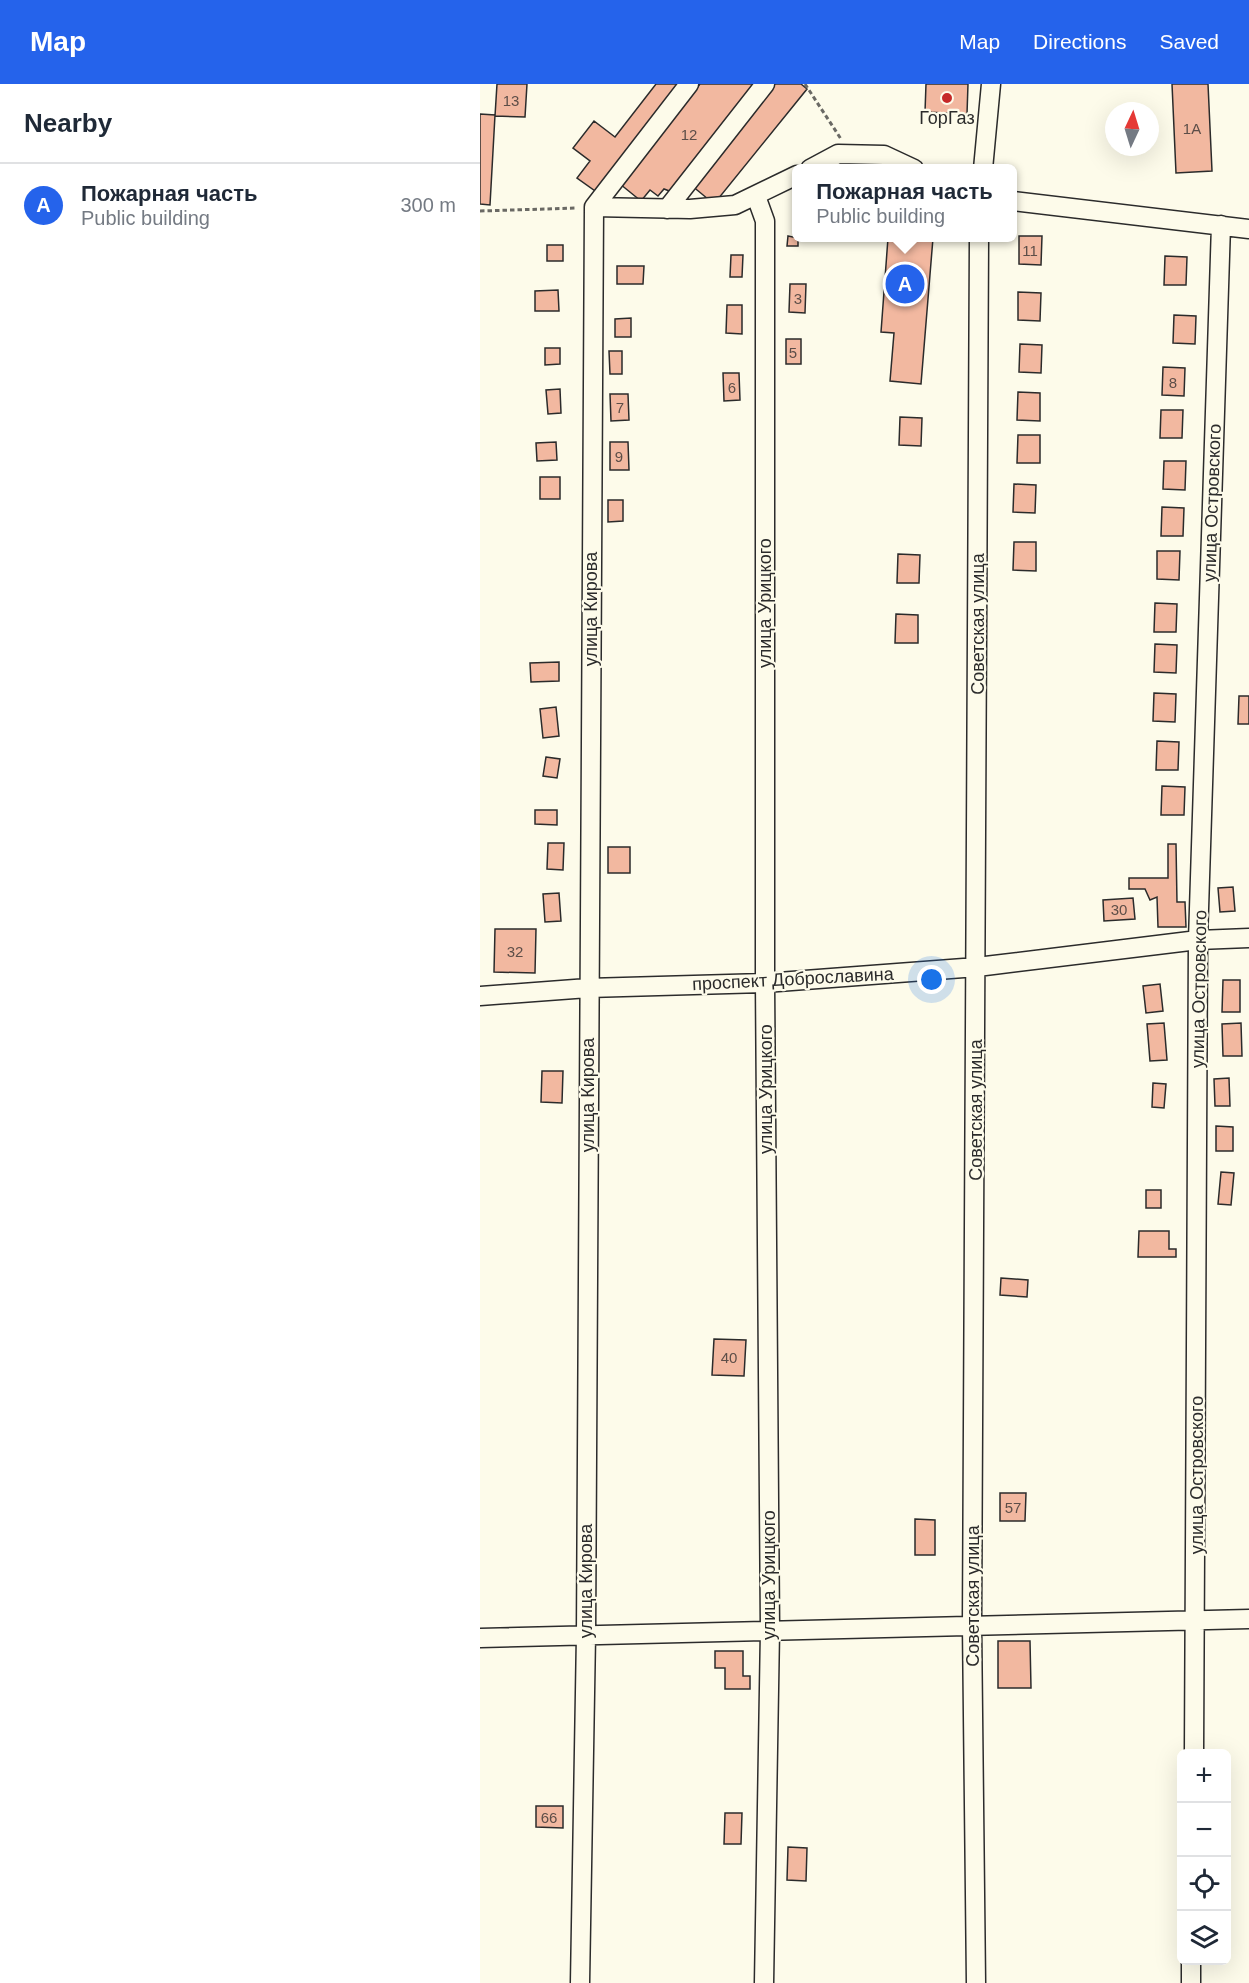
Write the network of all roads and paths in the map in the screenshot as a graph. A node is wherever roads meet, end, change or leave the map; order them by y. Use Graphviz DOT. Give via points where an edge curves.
graph roads {
  1 [pos="689,84"];
  2 [pos="765,84"];
  3 [pos="805,84"];
  4 [pos="991,84"];
  5 [pos="861,155"];
  6 [pos="818,164"];
  7 [pos="905,164"];
  8 [pos="982,164"];
  9 [pos="792,178"];
  10 [pos="756,196"];
  11 [pos="1017,201"];
  12 [pos="594,207"];
  13 [pos="667,209"];
  14 [pos="480,212"];
  15 [pos="1221,225"];
  16 [pos="1249,229"];
  17 [pos="980,242"];
  18 [pos="1249,938"];
  19 [pos="1198,940"];
  20 [pos="976,967"];
  21 [pos="765,983"];
  22 [pos="588,988"];
  23 [pos="480,996"];
  24 [pos="1196,1619"];
  25 [pos="1249,1619"];
  26 [pos="972,1625"];
  27 [pos="770,1630"];
  28 [pos="586,1635"];
  29 [pos="480,1638"];
  30 [pos="1194,1749"];
  31 [pos="1191,1965"];
  32 [pos="580,1983"];
  33 [pos="764,1983"];
  34 [pos="976,1983"];
  35 [pos="1191,1983"];
  1 -- 12 [label="street"];
  2 -- 13 [label="street"];
  3 -- 5 [label="path" via="843,141"];
  4 -- 8 [label="street"];
  5 -- 6 [label="street" via="838,154"];
  5 -- 7 [label="street" via="884,155"];
  9 -- 10 [label="street"];
  10 -- 13 [label="street" via="735,205"];
  10 -- 21 [label="street, улица Урицкого" via="765,221"];
  11 -- 15 [label="street"];
  12 -- 13 [label="street"];
  12 -- 14 [label="path"];
  12 -- 22 [label="street, улица Кирова"];
  15 -- 16 [label="street"];
  15 -- 19 [label="street, улица Островского"];
  17 -- 20 [label="street, Советская улица"];
  18 -- 19 [label="street, проспект Доброславина"];
  19 -- 20 [label="street, проспект Доброславина"];
  19 -- 24 [label="street, улица Островского"];
  20 -- 21 [label="street, проспект Доброславина"];
  20 -- 26 [label="street, Советская улица"];
  21 -- 22 [label="street, проспект Доброславина"];
  21 -- 27 [label="street, улица Урицкого"];
  22 -- 23 [label="street, проспект Доброславина"];
  22 -- 28 [label="street, улица Кирова"];
  24 -- 25 [label="street"];
  24 -- 26 [label="street"];
  24 -- 30 [label="street, улица Островского"];
  26 -- 27 [label="street"];
  26 -- 34 [label="street, Советская улица"];
  27 -- 28 [label="street"];
  27 -- 33 [label="street, улица Урицкого"];
  28 -- 29 [label="street"];
  28 -- 32 [label="street, улица Кирова"];
  31 -- 35 [label="street"];
}
